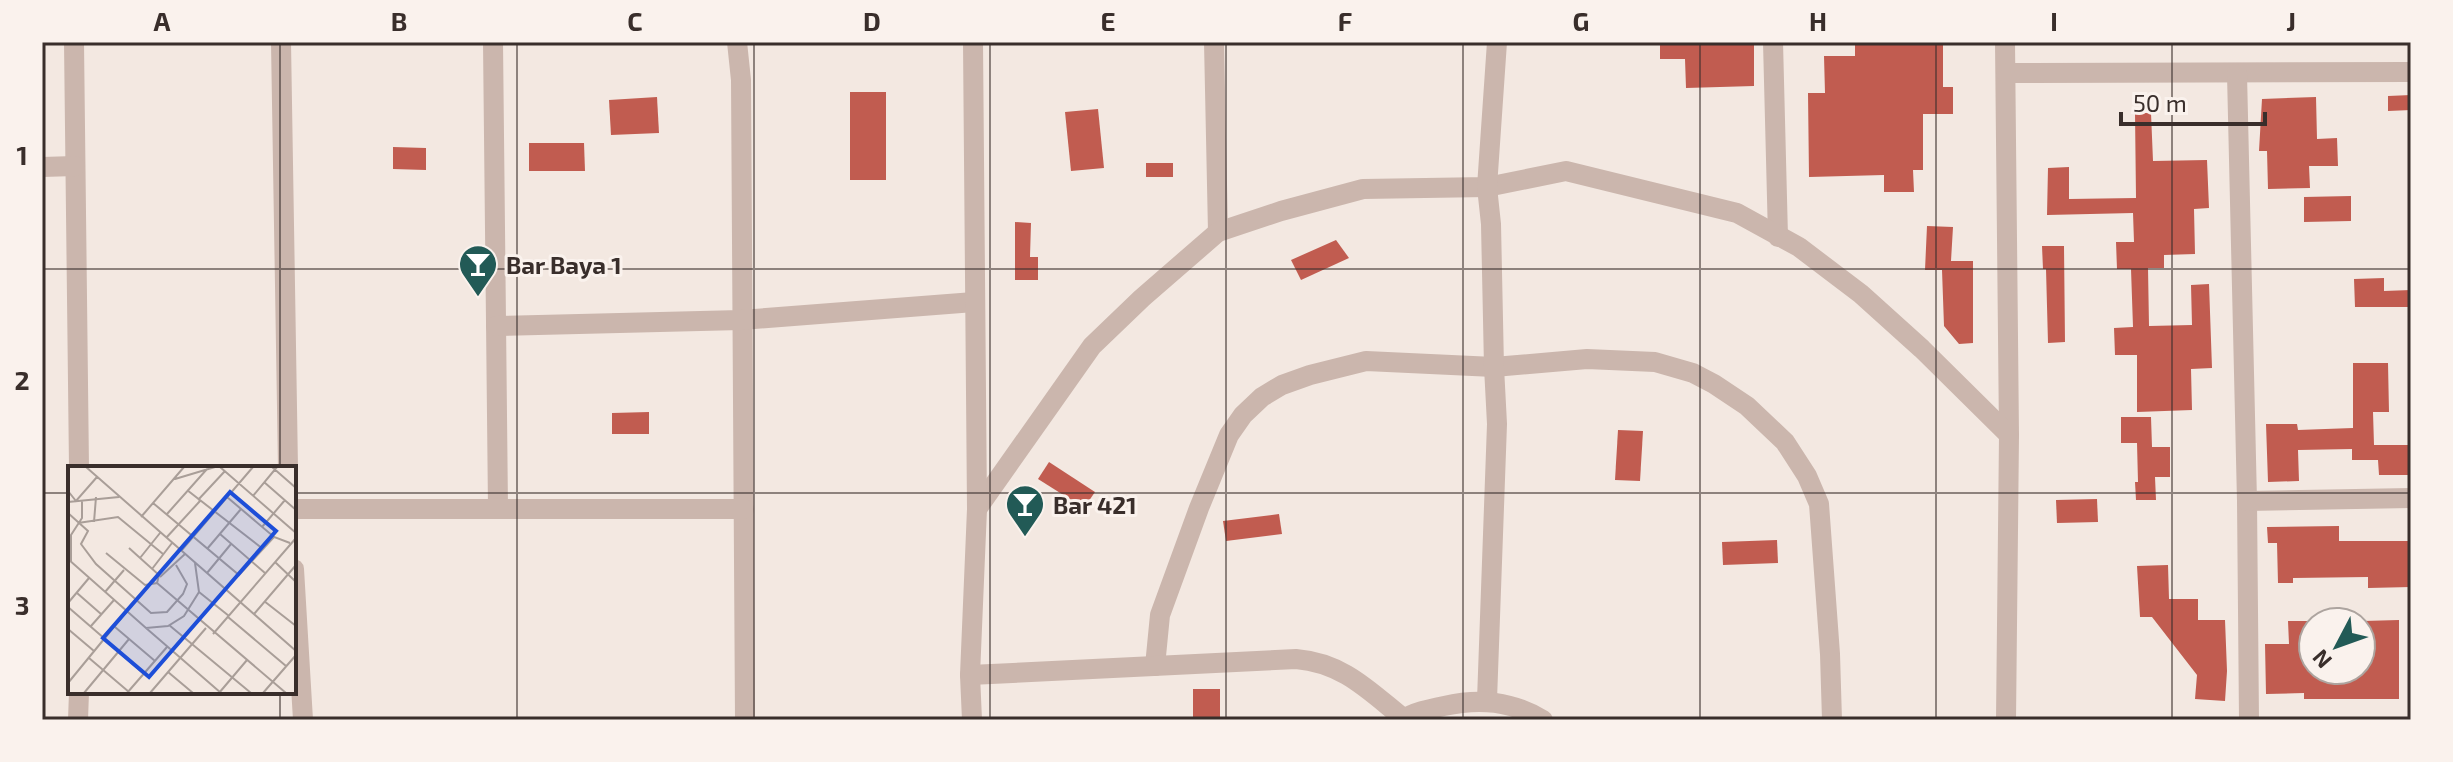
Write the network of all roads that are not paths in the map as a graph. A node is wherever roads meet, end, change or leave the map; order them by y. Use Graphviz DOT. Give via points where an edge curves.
graph roads {
  1 [pos="74,42"];
  2 [pos="281,42"];
  3 [pos="493,42"];
  4 [pos="737,42"];
  5 [pos="973,42"];
  6 [pos="1214,42"];
  7 [pos="1497,42"];
  8 [pos="1773,42"];
  9 [pos="2005,42"];
  10 [pos="2411,72"];
  11 [pos="2006,73"];
  12 [pos="2237,74"];
  13 [pos="75,166"];
  14 [pos="42,167"];
  15 [pos="1487,187"];
  16 [pos="1218,232"];
  17 [pos="1778,237"];
  18 [pos="974,302"];
  19 [pos="741,320"];
  20 [pos="496,326"];
  21 [pos="1494,367"];
  22 [pos="2009,435"];
  23 [pos="79,466"];
  24 [pos="288,466"];
  25 [pos="2411,498"];
  26 [pos="2247,501"];
  27 [pos="498,508"];
  28 [pos="296,509"];
  29 [pos="744,509"];
  30 [pos="977,509"];
  31 [pos="296,603"];
  32 [pos="1155,666"];
  33 [pos="970,675"];
  34 [pos="79,694"];
  35 [pos="1487,700"];
  36 [pos="1402,719"];
  37 [pos="78,720"];
  38 [pos="303,720"];
  39 [pos="745,720"];
  40 [pos="972,720"];
  41 [pos="1543,720"];
  42 [pos="1832,720"];
  43 [pos="2006,720"];
  44 [pos="2249,720"];
  1 -- 13 [label="street"];
  2 -- 24 [label="street"];
  3 -- 20 [label="street"];
  4 -- 19 [label="street"];
  5 -- 18 [label="street"];
  6 -- 16 [label="street"];
  7 -- 15 [label="street"];
  8 -- 17 [label="street"];
  9 -- 11 [label="street"];
  10 -- 12 [label="street"];
  11 -- 12 [label="street"];
  11 -- 22 [label="street"];
  12 -- 26 [label="street"];
  13 -- 14 [label="street"];
  13 -- 23 [label="street"];
  15 -- 16 [label="street" via="1363,189"];
  15 -- 17 [label="street" via="1566,171 1737,213"];
  15 -- 21 [label="street"];
  16 -- 30 [label="street" via="1092,346"];
  17 -- 22 [label="street" via="1861,294"];
  18 -- 19 [label="street"];
  18 -- 30 [label="street"];
  19 -- 20 [label="street"];
  19 -- 29 [label="street"];
  20 -- 27 [label="street"];
  21 -- 32 [label="street" via="1366,361 1310,375 1262,397 1229,435 1199,508 1160,615"];
  21 -- 35 [label="street" via="1497,424"];
  21 -- 42 [label="street" via="1587,359 1668,364 1714,384 1785,442 1819,504"];
  22 -- 43 [label="street"];
  25 -- 26 [label="street"];
  26 -- 44 [label="street"];
  27 -- 28 [label="street"];
  27 -- 29 [label="street"];
  29 -- 39 [label="street"];
  30 -- 33 [label="street"];
  31 -- 38 [label="street"];
  32 -- 33 [label="street"];
  32 -- 36 [label="street" via="1316,661 1349,675"];
  33 -- 40 [label="street"];
  34 -- 37 [label="street"];
  35 -- 36 [label="street" via="1422,710"];
  35 -- 41 [label="street" via="1525,709"];
}
